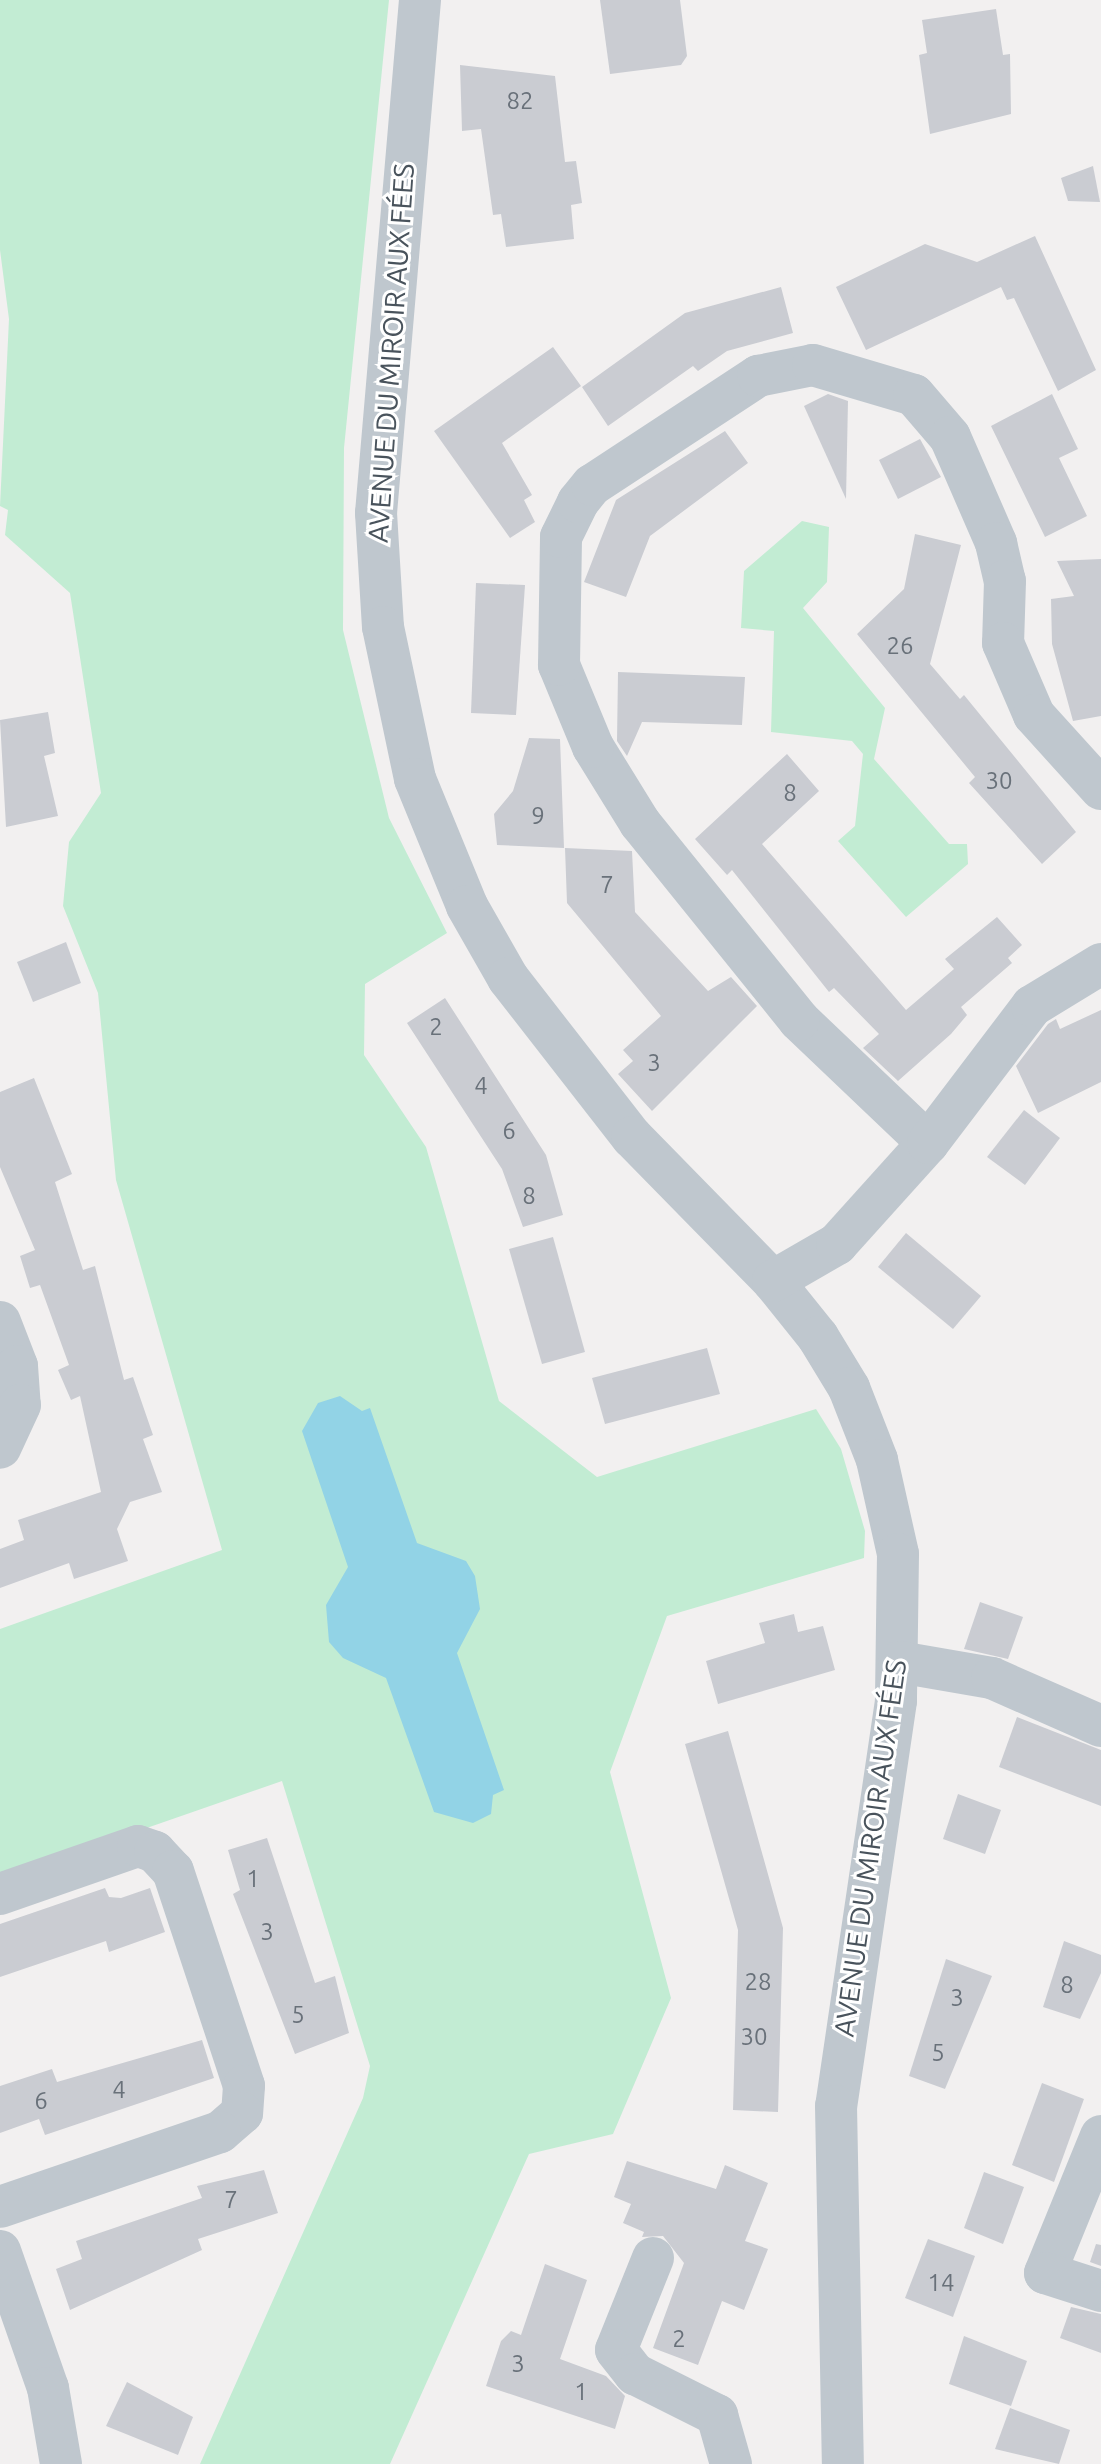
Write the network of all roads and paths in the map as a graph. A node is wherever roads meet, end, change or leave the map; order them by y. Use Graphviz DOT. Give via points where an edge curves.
graph roads {
  1 [pos="420,0"];
  2 [pos="1101,789"];
  3 [pos="1101,964"];
  4 [pos="928,1143"];
  5 [pos="773,1281"];
  6 [pos="0,1322"];
  7 [pos="0,1448"];
  8 [pos="899,1662"];
  9 [pos="1101,1726"];
  10 [pos="0,1894"];
  11 [pos="1101,2136"];
  12 [pos="0,2207"];
  13 [pos="0,2251"];
  14 [pos="653,2258"];
  15 [pos="1101,2291"];
  16 [pos="61,2464"];
  17 [pos="731,2464"];
  18 [pos="843,2464"];
  1 -- 5 [label="street, AVENUE DU MIROIR AUX FÉES" via="376,513 383,627 408,752 446,861 508,978 632,1137"];
  2 -- 4 [label="street" via="1034,715 1003,643 1005,581 996,543 950,437 914,395 813,365 758,376 592,485 578,502 561,537 559,665 593,747 640,823 799,1020"];
  3 -- 4 [label="street" via="1032,1006"];
  4 -- 5 [label="street" via="837,1244"];
  5 -- 8 [label="street, AVENUE DU MIROIR AUX FÉES" via="849,1388 877,1460 898,1554"];
  6 -- 7 [label="street" via="17,1366 20,1405"];
  8 -- 9 [label="street" via="992,1678"];
  8 -- 18 [label="street, AVENUE DU MIROIR AUX FÉES" via="838,2077"];
  10 -- 12 [label="street" via="138,1846 173,1871 244,2086 242,2113 220,2132"];
  11 -- 15 [label="street" via="1045,2273"];
  13 -- 16 [label="street" via="48,2388"];
  14 -- 17 [label="street" via="616,2350 635,2374 717,2415"];
}
